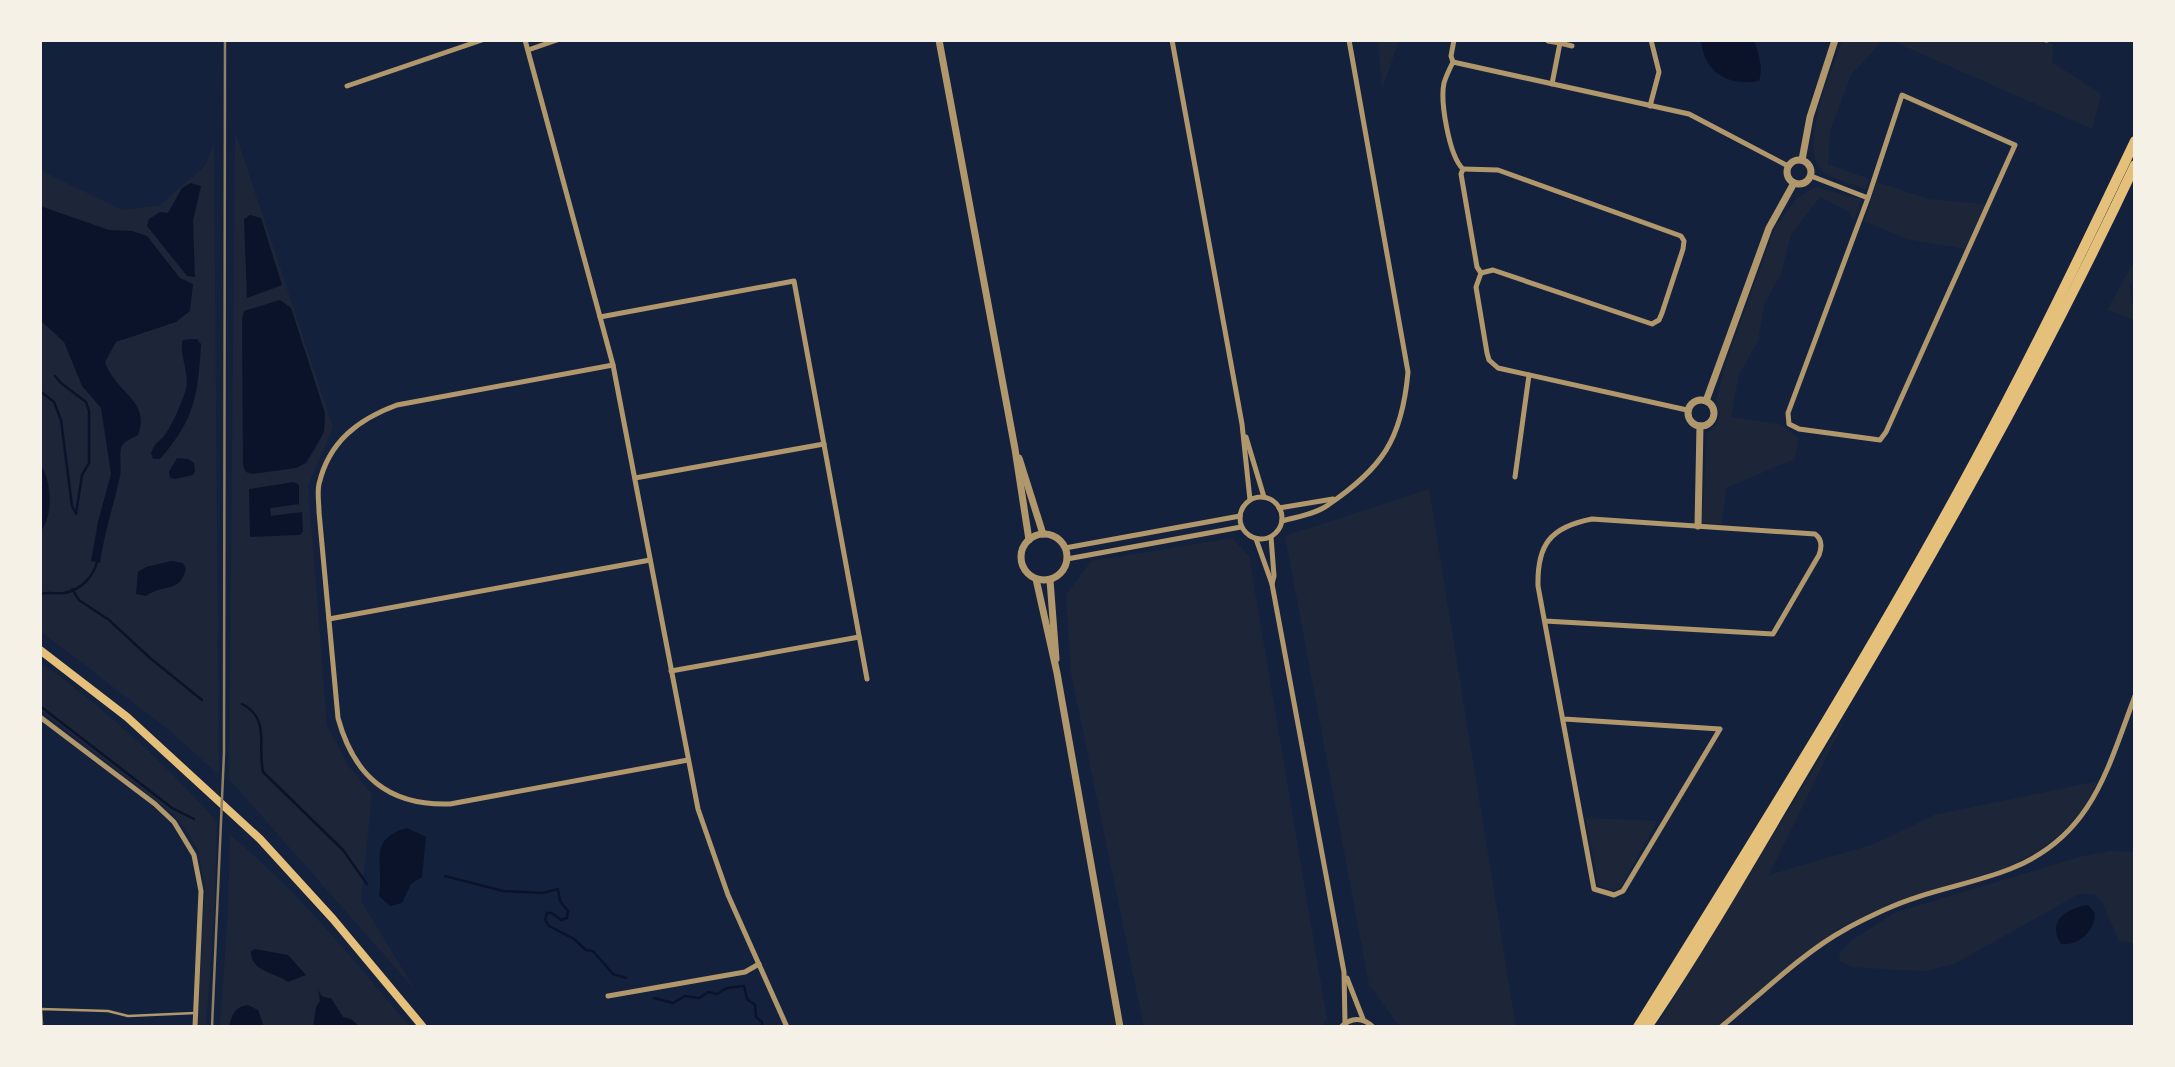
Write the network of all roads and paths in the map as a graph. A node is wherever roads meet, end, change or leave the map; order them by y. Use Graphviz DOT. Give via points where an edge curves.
graph roads {
  1 [pos="482,40"];
  2 [pos="525,40"];
  3 [pos="556,40"];
  4 [pos="939,40"];
  5 [pos="1172,40"];
  6 [pos="1349,40"];
  7 [pos="1454,40"];
  8 [pos="1651,40"];
  9 [pos="1835,40"];
  10 [pos="1548,41"];
  11 [pos="1560,43"];
  12 [pos="1572,46"];
  13 [pos="528,50"];
  14 [pos="1453,62"];
  15 [pos="1552,85"];
  16 [pos="347,86"];
  17 [pos="1650,106"];
  18 [pos="2135,141"];
  19 [pos="1802,160"];
  20 [pos="2135,165"];
  21 [pos="1788,166"];
  22 [pos="1463,169"];
  23 [pos="1811,176"];
  24 [pos="1794,183"];
  25 [pos="1868,198"];
  26 [pos="1481,273"];
  27 [pos="600,317"];
  28 [pos="612,365"];
  29 [pos="1529,375"];
  30 [pos="1706,401"];
  31 [pos="1687,410"];
  32 [pos="1242,424"];
  33 [pos="1700,426"];
  34 [pos="824,443"];
  35 [pos="1015,449"];
  36 [pos="1514,477"];
  37 [pos="635,478"];
  38 [pos="1264,498"];
  39 [pos="1334,499"];
  40 [pos="1250,500"];
  41 [pos="1279,508"];
  42 [pos="1240,516"];
  43 [pos="1282,521"];
  44 [pos="1698,526"];
  45 [pos="1241,527"];
  46 [pos="1043,534"];
  47 [pos="1271,537"];
  48 [pos="1256,539"];
  49 [pos="1029,540"];
  50 [pos="1065,548"];
  51 [pos="1067,559"];
  52 [pos="650,560"];
  53 [pos="1036,579"];
  54 [pos="1050,579"];
  55 [pos="1272,584"];
  56 [pos="329,619"];
  57 [pos="1545,621"];
  58 [pos="859,637"];
  59 [pos="40,650"];
  60 [pos="671,671"];
  61 [pos="1057,673"];
  62 [pos="867,679"];
  63 [pos="2135,696"];
  64 [pos="40,717"];
  65 [pos="1564,719"];
  66 [pos="688,760"];
  67 [pos="759,964"];
  68 [pos="1344,972"];
  69 [pos="608,996"];
  70 [pos="195,1013"];
  71 [pos="1363,1020"];
  72 [pos="42,1024"];
  73 [pos="1343,1025"];
  74 [pos="195,1027"];
  75 [pos="423,1027"];
  76 [pos="787,1027"];
  77 [pos="1120,1027"];
  78 [pos="1373,1027"];
  79 [pos="1638,1027"];
  80 [pos="1648,1027"];
  81 [pos="1721,1027"];
  1 -- 16 [label="street"];
  2 -- 13 [label="street"];
  3 -- 13 [label="street"];
  4 -- 35 [label="street"];
  5 -- 32 [label="street"];
  6 -- 39 [label="street" via="1408,372 1398,428 1389,447 1375,467"];
  7 -- 14 [label="street"];
  8 -- 17 [label="street" via="1659,72"];
  9 -- 19 [label="street" via="1810,117"];
  10 -- 11 [label="street"];
  11 -- 12 [label="street"];
  11 -- 15 [label="street"];
  13 -- 27 [label="street"];
  14 -- 15 [label="street"];
  14 -- 22 [label="street" via="1443,99 1453,156"];
  15 -- 17 [label="street"];
  17 -- 21 [label="street" via="1689,114"];
  18 -- 79 [label="highway" via="1975,461 1866,652"];
  19 -- 21 [label="street"];
  19 -- 23 [label="street" via="1811,168"];
  20 -- 80 [label="highway" via="2086,270 1983,465 1873,657"];
  21 -- 24 [label="street" via="1787,174"];
  22 -- 26 [label="street"];
  22 -- 26 [label="street" via="1498,170 1674,232 1684,241 1662,313 1652,324 1499,271"];
  23 -- 24 [label="street" via="1806,183"];
  23 -- 25 [label="street"];
  24 -- 30 [label="street" via="1769,228"];
  25 -- 25 [label="street" via="1788,413 1789,424 1799,429 1880,440 2015,145 1902,95"];
  26 -- 29 [label="street" via="1476,287 1489,360 1498,368"];
  27 -- 28 [label="street"];
  27 -- 34 [label="street" via="794,281"];
  28 -- 37 [label="street"];
  28 -- 56 [label="street" via="397,405 351,428 337,445 318,485"];
  29 -- 31 [label="street"];
  29 -- 36 [label="street"];
  30 -- 31 [label="street" via="1692,402"];
  30 -- 33 [label="street" via="1714,410 1713,418"];
  31 -- 33 [label="street" via="1691,423"];
  32 -- 38 [label="street"];
  32 -- 40 [label="street"];
  33 -- 44 [label="street"];
  34 -- 37 [label="street"];
  34 -- 58 [label="street"];
  35 -- 46 [label="street"];
  35 -- 49 [label="street"];
  37 -- 52 [label="street"];
  38 -- 40 [label="street"];
  38 -- 41 [label="street"];
  39 -- 41 [label="street"];
  39 -- 43 [label="street"];
  40 -- 42 [label="street"];
  41 -- 43 [label="street"];
  42 -- 45 [label="street"];
  42 -- 50 [label="street"];
  43 -- 47 [label="street"];
  44 -- 57 [label="street" via="1592,519 1562,528 1540,554 1538,586"];
  44 -- 57 [label="street" via="1819,537 1821,549 1773,634"];
  45 -- 48 [label="street"];
  45 -- 51 [label="street"];
  46 -- 49 [label="street"];
  46 -- 50 [label="street"];
  47 -- 48 [label="street"];
  47 -- 55 [label="street"];
  48 -- 55 [label="street"];
  49 -- 53 [label="street" via="1022,551 1022,565"];
  50 -- 51 [label="street"];
  51 -- 54 [label="street" via="1060,574"];
  52 -- 56 [label="street"];
  52 -- 60 [label="street"];
  53 -- 54 [label="street"];
  53 -- 61 [label="street"];
  54 -- 61 [label="street"];
  55 -- 68 [label="street"];
  56 -- 66 [label="street" via="338,718 345,744 362,770 401,798 450,804"];
  57 -- 65 [label="street"];
  58 -- 60 [label="street"];
  58 -- 62 [label="street"];
  59 -- 75 [label="main road" via="127,717 260,839"];
  60 -- 66 [label="street"];
  61 -- 77 [label="street"];
  63 -- 81 [label="street" via="2106,775 2087,810 2041,854 2010,869 1888,908 1844,929"];
  64 -- 70 [label="street" via="155,804 186,837 201,891"];
  65 -- 65 [label="street" via="1594,889 1614,895 1623,891 1720,729"];
  66 -- 67 [label="street" via="707,838"];
  67 -- 69 [label="street" via="745,972"];
  67 -- 76 [label="street"];
  68 -- 71 [label="street"];
  68 -- 73 [label="street"];
  70 -- 72 [label="lane" via="128,1016 41,1009"];
  70 -- 74 [label="street"];
  71 -- 73 [label="street"];
  71 -- 78 [label="street"];
}
